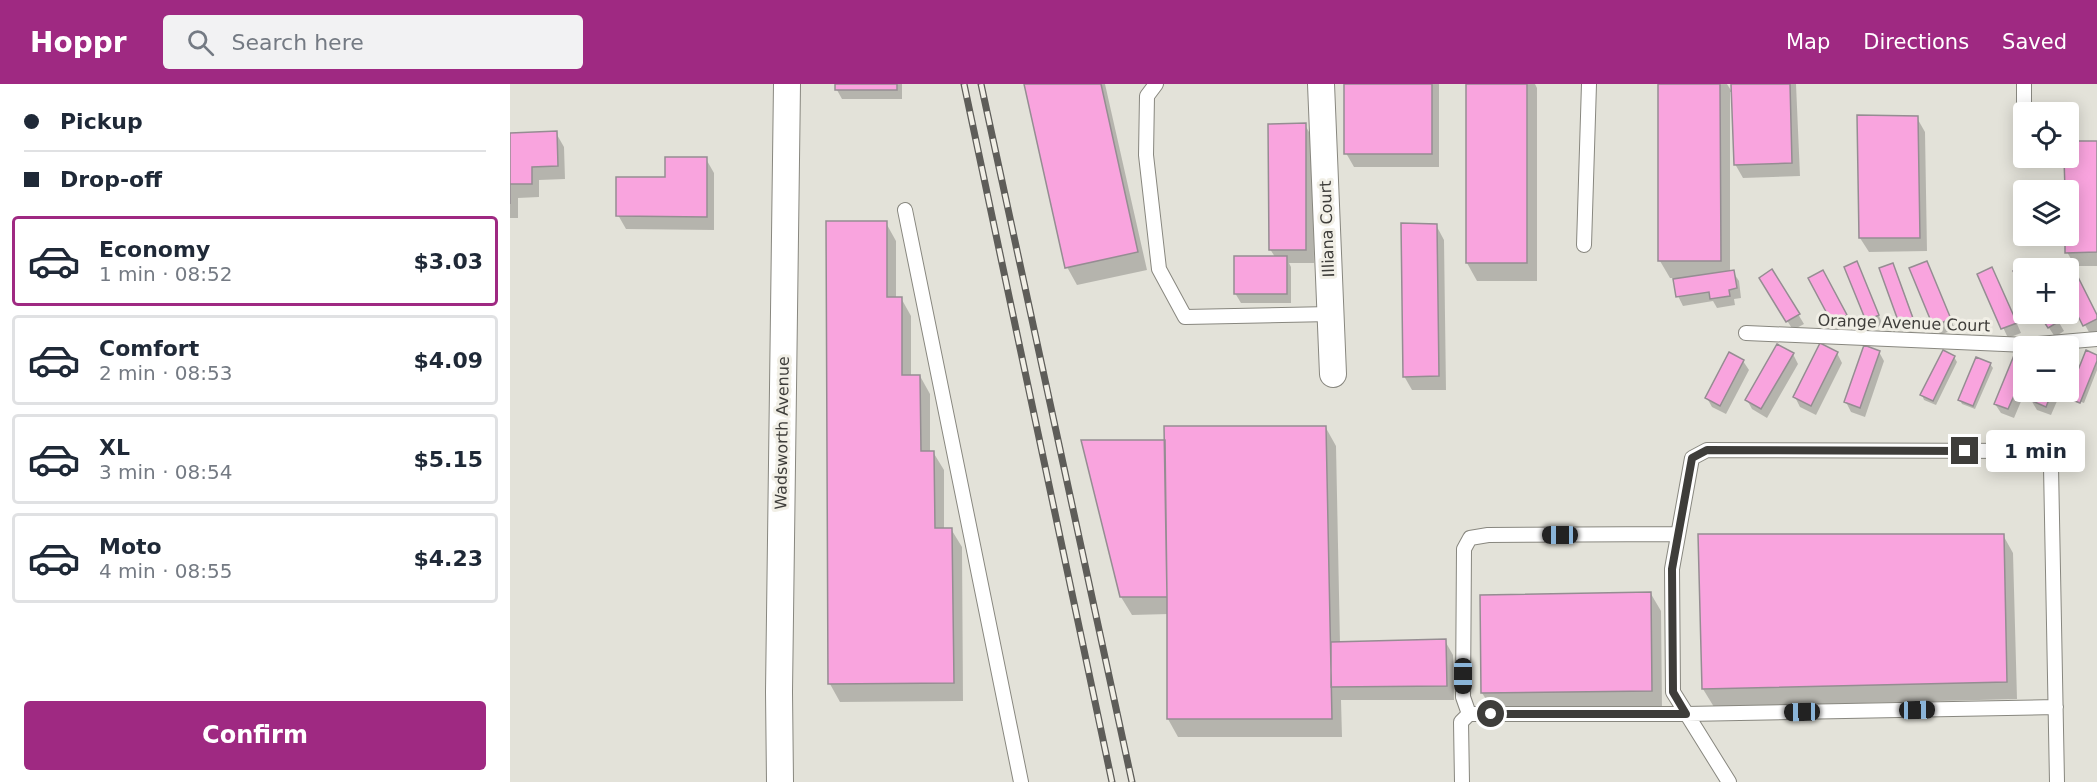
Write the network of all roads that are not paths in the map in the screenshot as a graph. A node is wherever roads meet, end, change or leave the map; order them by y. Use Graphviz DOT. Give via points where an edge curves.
graph roads {
  1 [pos="787,84"];
  2 [pos="1156,84"];
  3 [pos="1322,84"];
  4 [pos="1589,84"];
  5 [pos="2024,84"];
  6 [pos="2024,102"];
  7 [pos="905,210"];
  8 [pos="1584,245"];
  9 [pos="1331,314"];
  10 [pos="1746,333"];
  11 [pos="2097,339"];
  12 [pos="1333,374"];
  13 [pos="1678,534"];
  14 [pos="2056,707"];
  15 [pos="1469,714"];
  16 [pos="1686,714"];
  17 [pos="780,782"];
  18 [pos="1021,782"];
  19 [pos="1462,782"];
  20 [pos="1729,782"];
  21 [pos="2057,782"];
  1 -- 17 [label="street, Wadsworth Avenue"];
  2 -- 9 [label="lane" via="1147,96 1146,155 1156,246 1159,269 1185,317"];
  3 -- 9 [label="street, Illiana Court"];
  4 -- 8 [label="lane"];
  5 -- 6 [label="lane"];
  7 -- 18 [label="lane"];
  9 -- 12 [label="street, Illiana Court"];
  10 -- 11 [label="lane, Orange Avenue Court" via="2027,345"];
  13 -- 14 [label="lane" via="1692,458 1707,450 2036,451 2051,466"];
  13 -- 15 [label="lane" via="1470,538 1464,549 1463,686"];
  13 -- 16 [label="lane" via="1672,569 1673,692"];
  14 -- 16 [label="lane"];
  14 -- 21 [label="lane"];
  15 -- 16 [label="lane"];
  15 -- 19 [label="lane" via="1461,723"];
  16 -- 20 [label="lane"];
}
